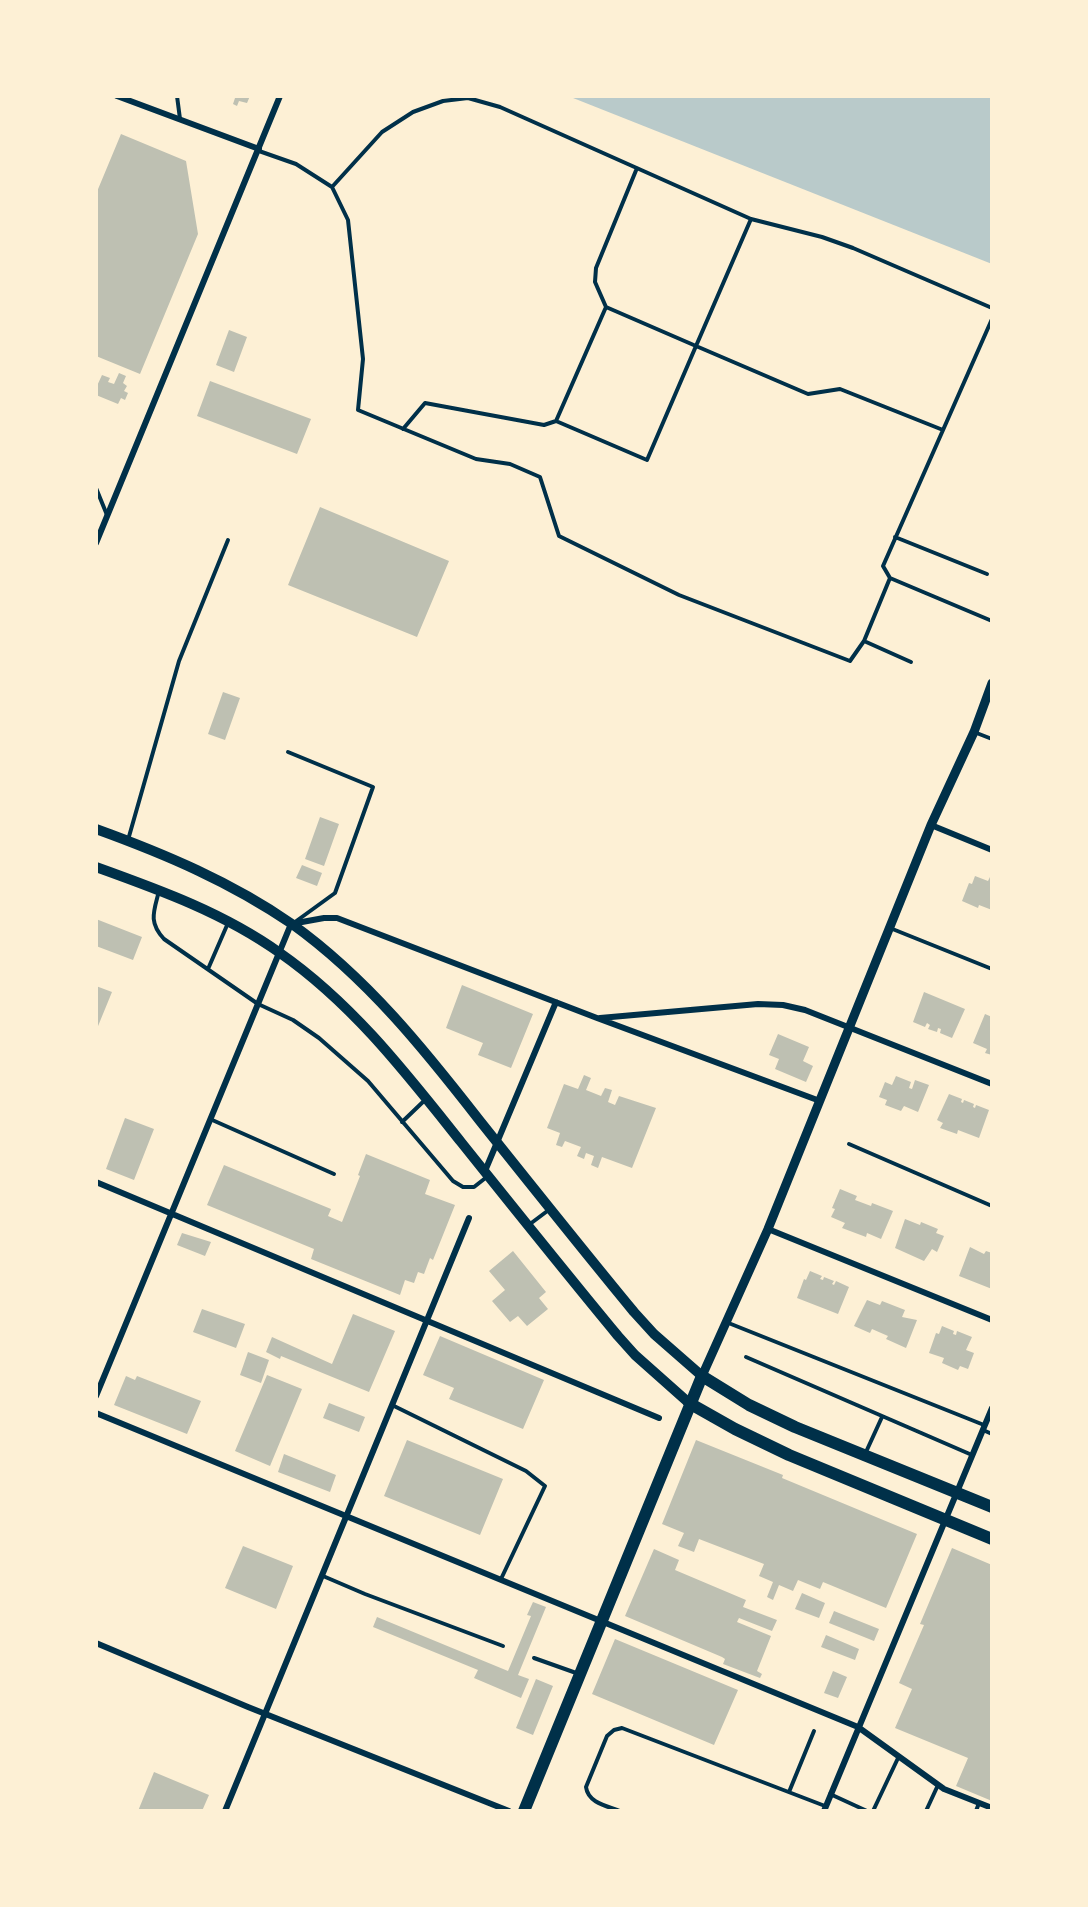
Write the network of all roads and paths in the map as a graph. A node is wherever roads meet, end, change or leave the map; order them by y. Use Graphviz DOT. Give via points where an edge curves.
graph roads {
  1 [pos="117,96"];
  2 [pos="177,96"];
  3 [pos="280,96"];
  4 [pos="180,119"];
  5 [pos="258,149"];
  6 [pos="637,168"];
  7 [pos="332,187"];
  8 [pos="751,219"];
  9 [pos="606,307"];
  10 [pos="992,308"];
  11 [pos="992,319"];
  12 [pos="696,346"];
  13 [pos="556,421"];
  14 [pos="404,429"];
  15 [pos="943,430"];
  16 [pos="96,488"];
  17 [pos="108,515"];
  18 [pos="895,537"];
  19 [pos="228,540"];
  20 [pos="96,543"];
  21 [pos="987,574"];
  22 [pos="890,578"];
  23 [pos="992,621"];
  24 [pos="864,642"];
  25 [pos="911,662"];
  26 [pos="992,683"];
  27 [pos="974,732"];
  28 [pos="992,740"];
  29 [pos="288,752"];
  30 [pos="931,825"];
  31 [pos="96,829"];
  32 [pos="128,841"];
  33 [pos="992,850"];
  34 [pos="96,867"];
  35 [pos="159,890"];
  36 [pos="228,921"];
  37 [pos="291,924"];
  38 [pos="890,927"];
  39 [pos="279,952"];
  40 [pos="208,969"];
  41 [pos="992,969"];
  42 [pos="556,1002"];
  43 [pos="258,1004"];
  44 [pos="597,1018"];
  45 [pos="848,1028"];
  46 [pos="992,1084"];
  47 [pos="427,1099"];
  48 [pos="820,1101"];
  49 [pos="210,1119"];
  50 [pos="402,1122"];
  51 [pos="498,1143"];
  52 [pos="849,1144"];
  53 [pos="334,1174"];
  54 [pos="487,1174"];
  55 [pos="96,1182"];
  56 [pos="992,1206"];
  57 [pos="550,1208"];
  58 [pos="172,1213"];
  59 [pos="469,1218"];
  60 [pos="528,1225"];
  61 [pos="768,1229"];
  62 [pos="992,1320"];
  63 [pos="426,1321"];
  64 [pos="726,1322"];
  65 [pos="746,1357"];
  66 [pos="702,1376"];
  67 [pos="96,1396"];
  68 [pos="689,1403"];
  69 [pos="392,1405"];
  70 [pos="992,1408"];
  71 [pos="96,1413"];
  72 [pos="882,1417"];
  73 [pos="659,1418"];
  74 [pos="983,1427"];
  75 [pos="992,1434"];
  76 [pos="864,1455"];
  77 [pos="972,1455"];
  78 [pos="955,1492"];
  79 [pos="992,1507"];
  80 [pos="347,1515"];
  81 [pos="944,1520"];
  82 [pos="992,1539"];
  83 [pos="322,1575"];
  84 [pos="501,1579"];
  85 [pos="602,1621"];
  86 [pos="96,1643"];
  87 [pos="503,1646"];
  88 [pos="534,1658"];
  89 [pos="580,1675"];
  90 [pos="265,1714"];
  91 [pos="858,1726"];
  92 [pos="813,1731"];
  93 [pos="899,1756"];
  94 [pos="938,1785"];
  95 [pos="789,1792"];
  96 [pos="830,1794"];
  97 [pos="979,1803"];
  98 [pos="992,1808"];
  99 [pos="824,1809"];
  100 [pos="225,1811"];
  101 [pos="509,1811"];
  102 [pos="524,1811"];
  103 [pos="620,1811"];
  104 [pos="867,1811"];
  105 [pos="873,1811"];
  106 [pos="926,1811"];
  107 [pos="976,1811"];
  1 -- 4 [label="street"];
  2 -- 4 [label="lane"];
  3 -- 5 [label="street"];
  4 -- 5 [label="street"];
  5 -- 7 [label="lane" via="296,164"];
  5 -- 17 [label="street"];
  6 -- 7 [label="lane" via="500,107 468,98 443,101 413,112 382,132"];
  6 -- 8 [label="lane"];
  6 -- 9 [label="lane" via="596,268 595,282"];
  7 -- 14 [label="lane" via="348,219 363,359 358,410"];
  8 -- 10 [label="lane" via="853,248"];
  8 -- 12 [label="lane"];
  9 -- 12 [label="lane"];
  9 -- 13 [label="lane"];
  11 -- 15 [label="lane"];
  12 -- 13 [label="lane" via="647,460"];
  12 -- 15 [label="lane" via="808,394 840,389"];
  13 -- 14 [label="lane" via="544,425 425,403"];
  14 -- 24 [label="lane" via="476,459 510,464 540,477 559,536 679,595 850,661"];
  15 -- 18 [label="lane"];
  16 -- 17 [label="lane"];
  17 -- 20 [label="street"];
  18 -- 21 [label="lane"];
  18 -- 22 [label="lane" via="883,566"];
  19 -- 32 [label="lane" via="180,661"];
  22 -- 23 [label="lane"];
  22 -- 24 [label="lane"];
  24 -- 25 [label="lane"];
  26 -- 27 [label="street"];
  27 -- 28 [label="lane"];
  27 -- 30 [label="street"];
  29 -- 37 [label="lane" via="373,788 335,893"];
  30 -- 33 [label="street"];
  30 -- 38 [label="street"];
  31 -- 32 [label="main road"];
  32 -- 37 [label="main road" via="242,892"];
  34 -- 35 [label="main road"];
  35 -- 36 [label="main road"];
  35 -- 40 [label="lane" via="154,912 157,931"];
  36 -- 39 [label="main road"];
  36 -- 40 [label="lane"];
  37 -- 39 [label="street"];
  37 -- 42 [label="street" via="337,918"];
  37 -- 51 [label="main road" via="335,958 380,1001"];
  38 -- 41 [label="lane"];
  38 -- 45 [label="street"];
  39 -- 43 [label="street"];
  39 -- 47 [label="main road" via="358,1019"];
  40 -- 43 [label="lane"];
  42 -- 44 [label="street"];
  42 -- 51 [label="street"];
  43 -- 49 [label="street"];
  43 -- 50 [label="lane" via="293,1020 319,1038 368,1082"];
  44 -- 45 [label="street" via="758,1004 805,1010"];
  44 -- 48 [label="street"];
  45 -- 46 [label="street"];
  45 -- 48 [label="street"];
  47 -- 50 [label="lane"];
  47 -- 54 [label="main road"];
  48 -- 61 [label="street"];
  49 -- 53 [label="lane"];
  49 -- 58 [label="street"];
  50 -- 54 [label="lane" via="453,1181 463,1187 474,1187"];
  51 -- 54 [label="street"];
  51 -- 57 [label="main road"];
  52 -- 56 [label="lane"];
  54 -- 60 [label="main road"];
  55 -- 58 [label="street"];
  57 -- 60 [label="lane"];
  57 -- 66 [label="main road" via="634,1312"];
  58 -- 63 [label="street"];
  58 -- 67 [label="street"];
  59 -- 63 [label="street"];
  60 -- 68 [label="main road" via="635,1355"];
  61 -- 62 [label="street"];
  61 -- 64 [label="street"];
  63 -- 69 [label="street"];
  63 -- 73 [label="street"];
  64 -- 66 [label="street"];
  64 -- 74 [label="lane"];
  65 -- 72 [label="lane"];
  66 -- 68 [label="main road"];
  66 -- 76 [label="main road" via="767,1414"];
  68 -- 81 [label="main road" via="765,1445"];
  68 -- 85 [label="main road"];
  69 -- 80 [label="street"];
  69 -- 84 [label="lane" via="526,1471 545,1486"];
  70 -- 74 [label="street"];
  71 -- 80 [label="street"];
  72 -- 76 [label="lane"];
  72 -- 77 [label="lane"];
  74 -- 75 [label="lane"];
  74 -- 77 [label="street"];
  76 -- 78 [label="main road"];
  77 -- 78 [label="street"];
  78 -- 79 [label="main road"];
  78 -- 81 [label="street"];
  80 -- 83 [label="street"];
  80 -- 84 [label="street"];
  81 -- 82 [label="main road"];
  81 -- 91 [label="street"];
  83 -- 87 [label="lane"];
  83 -- 90 [label="street"];
  84 -- 85 [label="street"];
  85 -- 89 [label="main road"];
  85 -- 91 [label="street"];
  86 -- 90 [label="street"];
  88 -- 89 [label="lane"];
  89 -- 102 [label="main road"];
  90 -- 100 [label="street"];
  90 -- 101 [label="street"];
  91 -- 93 [label="street"];
  91 -- 96 [label="street"];
  92 -- 95 [label="lane"];
  93 -- 94 [label="street"];
  93 -- 105 [label="lane"];
  94 -- 97 [label="street"];
  94 -- 106 [label="lane"];
  95 -- 99 [label="lane"];
  95 -- 103 [label="lane" via="622,1728 607,1737 586,1787 592,1799"];
  96 -- 99 [label="street"];
  96 -- 104 [label="lane"];
  97 -- 98 [label="street"];
  97 -- 107 [label="lane"];
}
